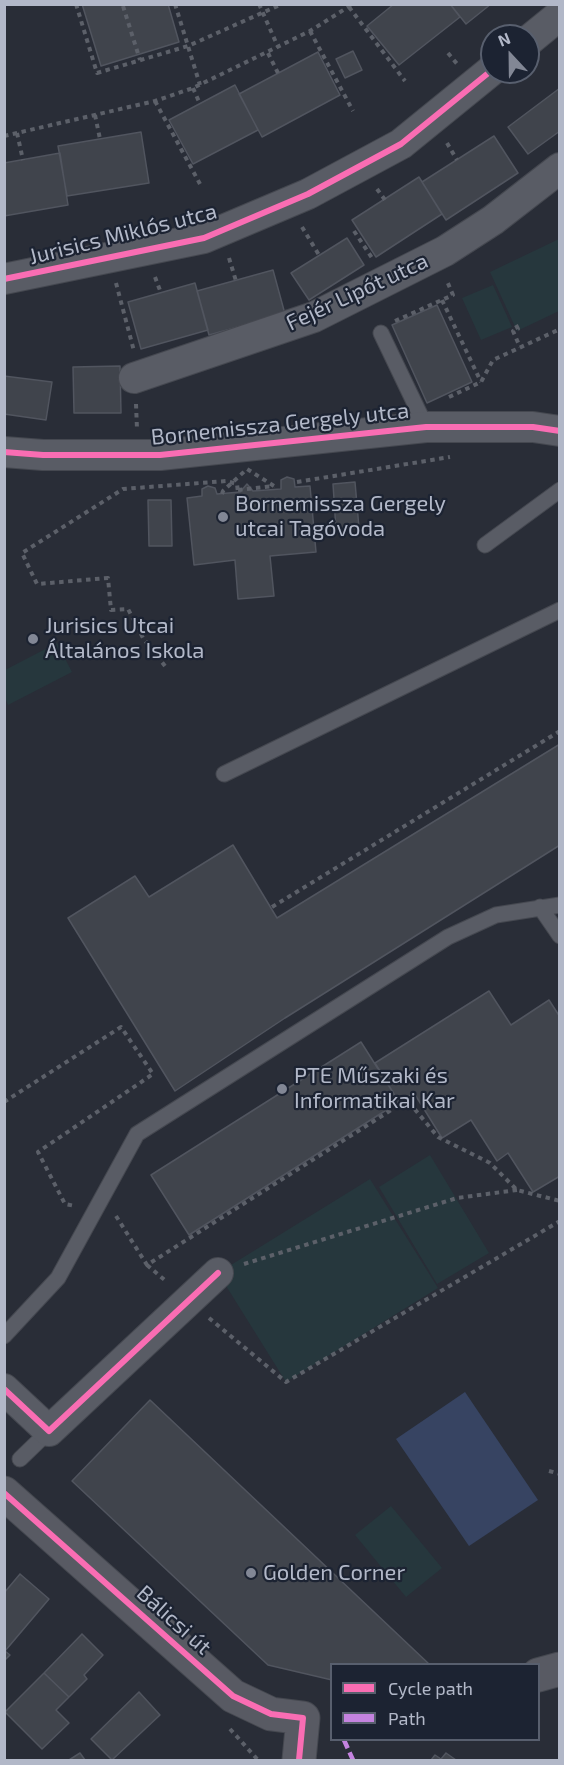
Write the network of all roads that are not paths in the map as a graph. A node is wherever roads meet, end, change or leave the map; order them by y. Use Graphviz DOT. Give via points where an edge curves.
graph roads {
  1 [pos="560,15"];
  2 [pos="540,31"];
  3 [pos="480,80"];
  4 [pos="560,168"];
  5 [pos="4,279"];
  6 [pos="381,333"];
  7 [pos="134,363"];
  8 [pos="422,419"];
  9 [pos="560,431"];
  10 [pos="4,452"];
  11 [pos="560,490"];
  12 [pos="485,545"];
  13 [pos="560,610"];
  14 [pos="224,774"];
  15 [pos="560,905"];
  16 [pos="540,907"];
  17 [pos="560,936"];
  18 [pos="218,1273"];
  19 [pos="4,1336"];
  20 [pos="4,1389"];
  21 [pos="49,1431"];
  22 [pos="20,1459"];
  23 [pos="4,1493"];
  24 [pos="560,1670"];
  25 [pos="540,1675"];
  26 [pos="317,1718"];
  27 [pos="299,1761"];
  1 -- 2 [label="street"];
  3 -- 5 [label="street, Jurisics Miklós utca" via="401,144 308,194 204,238"];
  4 -- 7 [label="street, Fejér Lipót utca" via="446,251 323,312"];
  6 -- 8 [label="lane"];
  8 -- 9 [label="street, Bornemissza Gergely utca"];
  8 -- 10 [label="street, Bornemissza Gergely utca" via="160,455 42,446"];
  11 -- 12 [label="lane"];
  13 -- 14 [label="lane"];
  15 -- 16 [label="lane"];
  16 -- 17 [label="lane"];
  16 -- 19 [label="lane" via="496,915 448,937 137,1134 58,1278"];
  18 -- 21 [label="street"];
  20 -- 21 [label="street"];
  21 -- 22 [label="lane"];
  23 -- 26 [label="street, Bálicsi út" via="233,1696 271,1714"];
  24 -- 25 [label="street"];
  26 -- 27 [label="street, Bálicsi út"];
}
